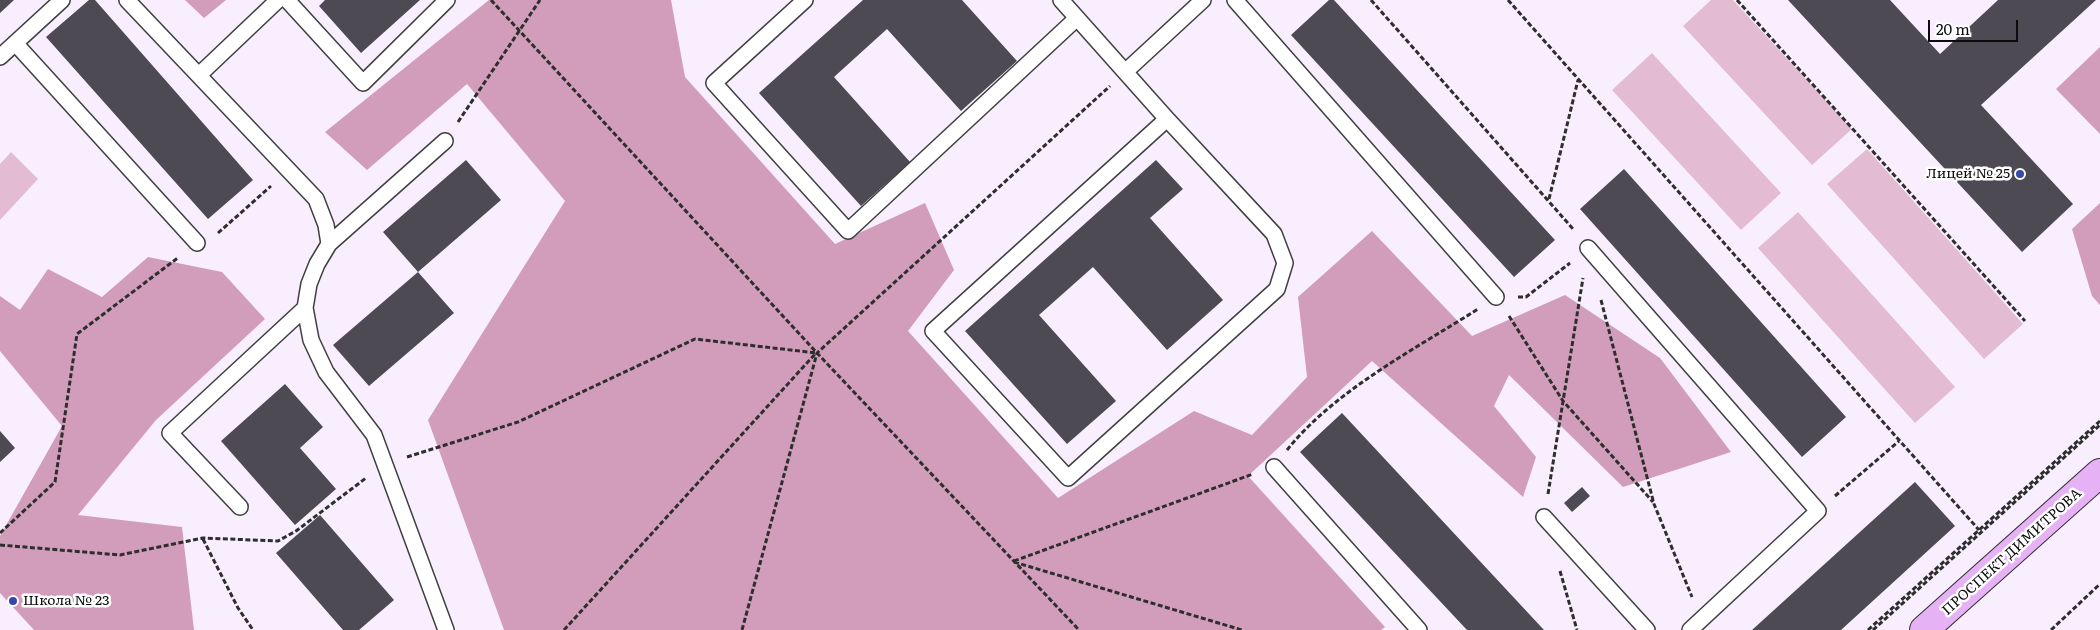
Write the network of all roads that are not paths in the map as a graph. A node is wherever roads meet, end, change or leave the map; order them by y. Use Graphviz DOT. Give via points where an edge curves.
graph roads {
  1 [pos="62,0"];
  2 [pos="127,0"];
  3 [pos="278,0"];
  4 [pos="287,0"];
  5 [pos="448,0"];
  6 [pos="805,0"];
  7 [pos="1061,0"];
  8 [pos="1203,0"];
  9 [pos="1235,0"];
  10 [pos="1077,18"];
  11 [pos="15,43"];
  12 [pos="0,57"];
  13 [pos="1125,72"];
  14 [pos="199,75"];
  15 [pos="1167,119"];
  16 [pos="445,142"];
  17 [pos="197,242"];
  18 [pos="329,244"];
  19 [pos="1588,248"];
  20 [pos="1496,297"];
  21 [pos="305,308"];
  22 [pos="1274,467"];
  23 [pos="2100,473"];
  24 [pos="240,507"];
  25 [pos="1544,516"];
  26 [pos="1695,625"];
  27 [pos="446,630"];
  28 [pos="1419,630"];
  29 [pos="1647,630"];
  30 [pos="1924,630"];
  1 -- 11 [label="lane"];
  2 -- 14 [label="lane"];
  3 -- 14 [label="lane"];
  4 -- 5 [label="lane" via="362,83"];
  6 -- 10 [label="lane" via="714,82 848,231"];
  7 -- 10 [label="lane"];
  8 -- 13 [label="lane"];
  9 -- 20 [label="lane"];
  10 -- 13 [label="lane"];
  11 -- 12 [label="lane"];
  11 -- 17 [label="lane"];
  13 -- 15 [label="lane"];
  14 -- 18 [label="lane" via="316,199"];
  15 -- 15 [label="lane" via="933,331 1068,478 1277,289 1285,263 1274,234"];
  16 -- 18 [label="lane"];
  18 -- 21 [label="lane" via="309,284"];
  19 -- 26 [label="lane" via="1818,511"];
  21 -- 24 [label="lane" via="170,433"];
  21 -- 27 [label="lane" via="311,340 326,372 374,435"];
  22 -- 28 [label="lane"];
  23 -- 30 [label="main road, ПРОСПЕКТ ДИМИТРОВА"];
  25 -- 29 [label="lane"];
}
